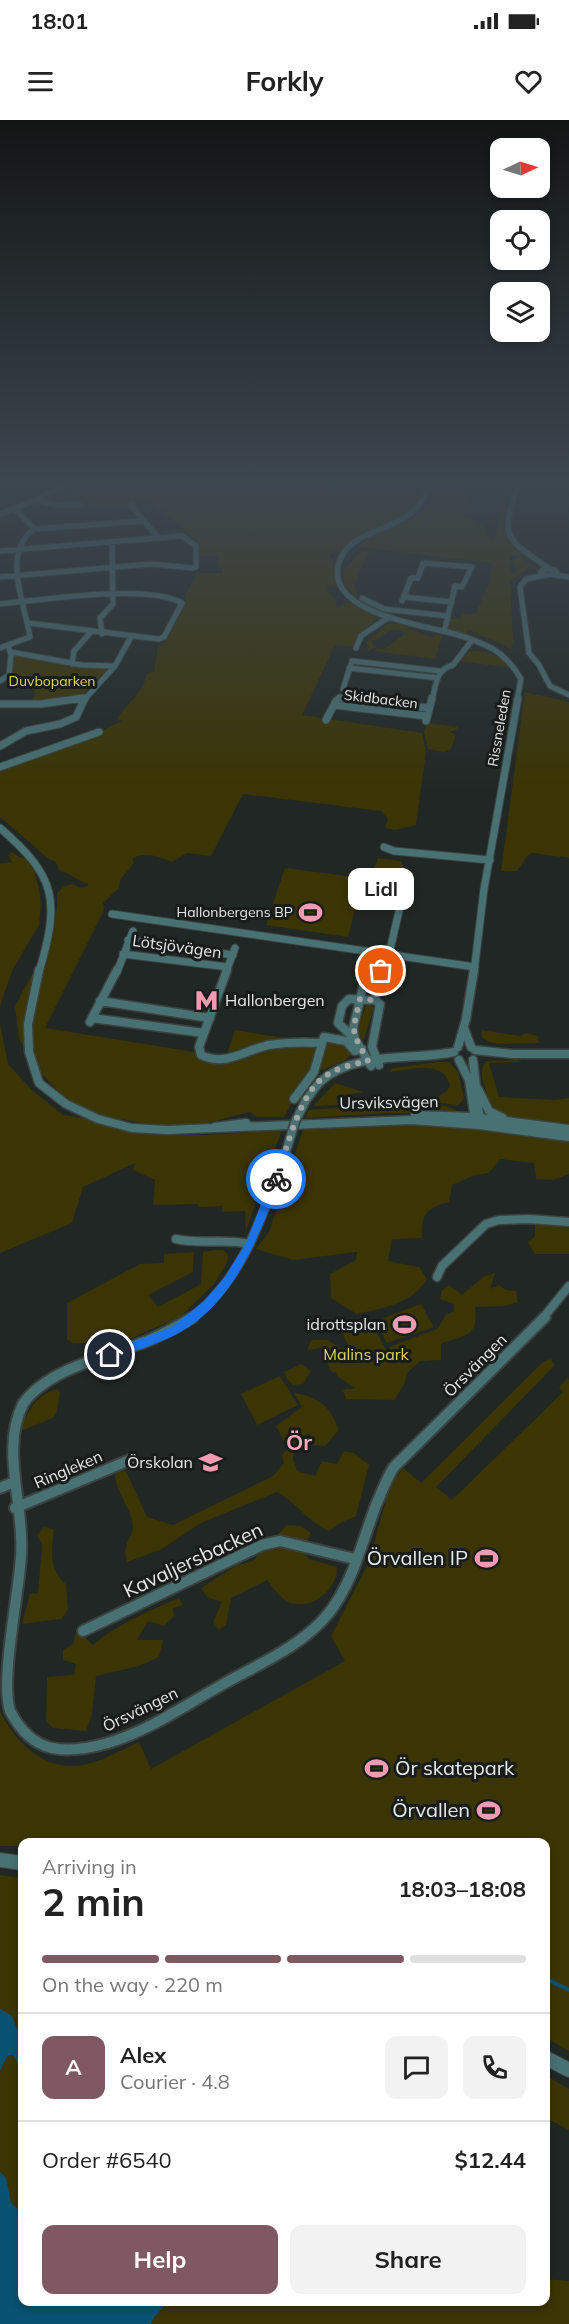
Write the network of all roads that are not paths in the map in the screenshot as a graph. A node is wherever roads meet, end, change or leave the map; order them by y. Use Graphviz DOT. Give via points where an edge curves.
graph roads {
  1 [pos="19,589"];
  2 [pos="113,589"];
  3 [pos="342,589"];
  4 [pos="407,589"];
  5 [pos="454,589"];
  6 [pos="520,589"];
  7 [pos="113,595"];
  8 [pos="362,597"];
  9 [pos="452,599"];
  10 [pos="22,602"];
  11 [pos="0,604"];
  12 [pos="448,616"];
  13 [pos="389,617"];
  14 [pos="28,623"];
  15 [pos="445,628"];
  16 [pos="91,632"];
  17 [pos="102,634"];
  18 [pos="131,637"];
  19 [pos="472,640"];
  20 [pos="0,648"];
  21 [pos="356,648"];
  22 [pos="10,649"];
  23 [pos="72,664"];
  24 [pos="115,666"];
  25 [pos="439,674"];
  26 [pos="0,681"];
  27 [pos="340,694"];
  28 [pos="569,695"];
  29 [pos="85,698"];
  30 [pos="0,704"];
  31 [pos="334,705"];
  32 [pos="428,708"];
  33 [pos="326,720"];
  34 [pos="99,732"];
  35 [pos="0,746"];
  36 [pos="0,767"];
  37 [pos="0,828"];
  38 [pos="384,847"];
  39 [pos="490,860"];
  40 [pos="403,894"];
  41 [pos="112,914"];
  42 [pos="133,931"];
  43 [pos="39,936"];
  44 [pos="128,940"];
  45 [pos="123,954"];
  46 [pos="389,954"];
  47 [pos="475,967"];
  48 [pos="228,968"];
  49 [pos="360,999"];
  50 [pos="375,1000"];
  51 [pos="100,1002"];
  52 [pos="210,1018"];
  53 [pos="464,1028"];
  54 [pos="204,1033"];
  55 [pos="355,1039"];
  56 [pos="322,1043"];
  57 [pos="362,1050"];
  58 [pos="457,1054"];
  59 [pos="473,1054"];
  60 [pos="569,1054"];
  61 [pos="20,1060"];
  62 [pos="374,1063"];
  63 [pos="478,1089"];
  64 [pos="294,1099"];
  65 [pos="478,1120"];
  66 [pos="544,1125"];
  67 [pos="569,1129"];
  68 [pos="569,1137"];
  69 [pos="569,1222"];
  70 [pos="176,1239"];
  71 [pos="250,1244"];
  72 [pos="437,1276"];
  73 [pos="569,1286"];
  74 [pos="132,1459"];
  75 [pos="12,1483"];
  76 [pos="0,1488"];
  77 [pos="15,1508"];
  78 [pos="355,1559"];
  79 [pos="83,1631"];
  80 [pos="0,1860"];
  81 [pos="18,1862"];
  82 [pos="550,2060"];
  83 [pos="569,2070"];
  1 -- 10 [label="street"];
  2 -- 7 [label="street"];
  3 -- 13 [label="street, Rissneleden" via="370,610"];
  4 -- 9 [label="street" via="404,596"];
  5 -- 9 [label="street"];
  6 -- 28 [label="street" via="528,650 549,686"];
  7 -- 10 [label="street"];
  7 -- 17 [label="street" via="112,604 100,618"];
  7 -- 18 [label="street" via="141,593 177,598 182,603 164,638"];
  8 -- 12 [label="street" via="384,609"];
  9 -- 12 [label="street"];
  10 -- 11 [label="street"];
  10 -- 14 [label="street"];
  12 -- 15 [label="street"];
  13 -- 19 [label="street, Rissneleden"];
  13 -- 21 [label="street" via="361,636"];
  14 -- 16 [label="street"];
  14 -- 22 [label="street" via="30,637"];
  16 -- 17 [label="street"];
  16 -- 23 [label="street" via="74,651"];
  17 -- 18 [label="street"];
  18 -- 24 [label="street"];
  19 -- 25 [label="street" via="453,665 444,666"];
  19 -- 39 [label="street, Rissneleden" via="510,660 521,679"];
  20 -- 22 [label="street"];
  22 -- 23 [label="street"];
  22 -- 26 [label="street" via="9,675"];
  23 -- 24 [label="street"];
  24 -- 29 [label="street"];
  25 -- 27 [label="street, Skidbacken" via="351,662"];
  25 -- 32 [label="street"];
  27 -- 31 [label="street, Skidbacken"];
  27 -- 32 [label="street, Skidbacken"];
  29 -- 30 [label="street"];
  29 -- 35 [label="street" via="73,719 26,731"];
  31 -- 32 [label="street, Skidbacken" via="426,718"];
  31 -- 33 [label="street, Skidbacken"];
  34 -- 36 [label="street"];
  37 -- 43 [label="street" via="43,874 47,908"];
  38 -- 39 [label="street"];
  39 -- 47 [label="street, Rissneleden"];
  40 -- 46 [label="street"];
  41 -- 46 [label="street, Lötsjövägen"];
  42 -- 44 [label="street, Lötsjövägen"];
  44 -- 45 [label="street, Lötsjövägen"];
  44 -- 48 [label="street, Lötsjövägen" via="234,951"];
  45 -- 48 [label="street, Lötsjövägen"];
  45 -- 51 [label="street, Lötsjövägen"];
  46 -- 47 [label="street, Lötsjövägen"];
  47 -- 53 [label="street, Rissneleden"];
  48 -- 52 [label="street, Lötsjövägen"];
  49 -- 50 [label="street"];
  49 -- 50 [label="street" via="368,967 377,963 381,968"];
  49 -- 55 [label="street" via="352,1029"];
  49 -- 55 [label="street" via="349,999 342,1006 338,1023"];
  50 -- 62 [label="street" via="380,1004 373,1036"];
  51 -- 52 [label="street"];
  51 -- 54 [label="street, Lötsjövägen" via="91,1020"];
  52 -- 54 [label="street, Lötsjövägen"];
  53 -- 58 [label="street, Rissneleden"];
  53 -- 59 [label="street"];
  54 -- 56 [label="street" via="201,1054 219,1062 285,1042"];
  55 -- 57 [label="street"];
  56 -- 57 [label="street" via="324,1037 346,1041 355,1051"];
  56 -- 64 [label="street" via="314,1072"];
  57 -- 62 [label="street"];
  58 -- 59 [label="street"];
  58 -- 59 [label="street"];
  58 -- 62 [label="street, Örsvängen"];
  58 -- 65 [label="street" via="465,1067"];
  59 -- 60 [label="street"];
  59 -- 63 [label="street"];
  61 -- 65 [label="street, Ursviksvägen" via="57,1098 90,1116 132,1128 225,1130 390,1120"];
  62 -- 71 [label="street, Örsvängen, bridge" via="329,1081 306,1100"];
  63 -- 65 [label="street"];
  63 -- 66 [label="street" via="489,1111 496,1115"];
  65 -- 66 [label="street, Ursviksvägen"];
  65 -- 68 [label="street, Ursviksvägen"];
  66 -- 67 [label="street, Ursviksvägen"];
  69 -- 72 [label="street" via="529,1219 486,1224 442,1266"];
  70 -- 71 [label="street" via="190,1244"];
  71 -- 75 [label="street, Örsvängen" via="227,1281 194,1317 175,1330 58,1377 24,1401 12,1423 6,1447"];
  73 -- 78 [label="street, Örsvängen" via="525,1338 389,1474"];
  74 -- 77 [label="street, Ringleken"];
  75 -- 76 [label="street"];
  75 -- 77 [label="street, Örsvängen"];
  77 -- 78 [label="street, Örsvängen" via="22,1560 7,1633 3,1686 10,1711 23,1732 40,1744 60,1749 92,1748 145,1728 293,1642 317,1626 343,1591"];
  78 -- 79 [label="street, Kavaljersbacken" via="280,1541 262,1545"];
  80 -- 81 [label="street"];
  82 -- 83 [label="street"];
}
